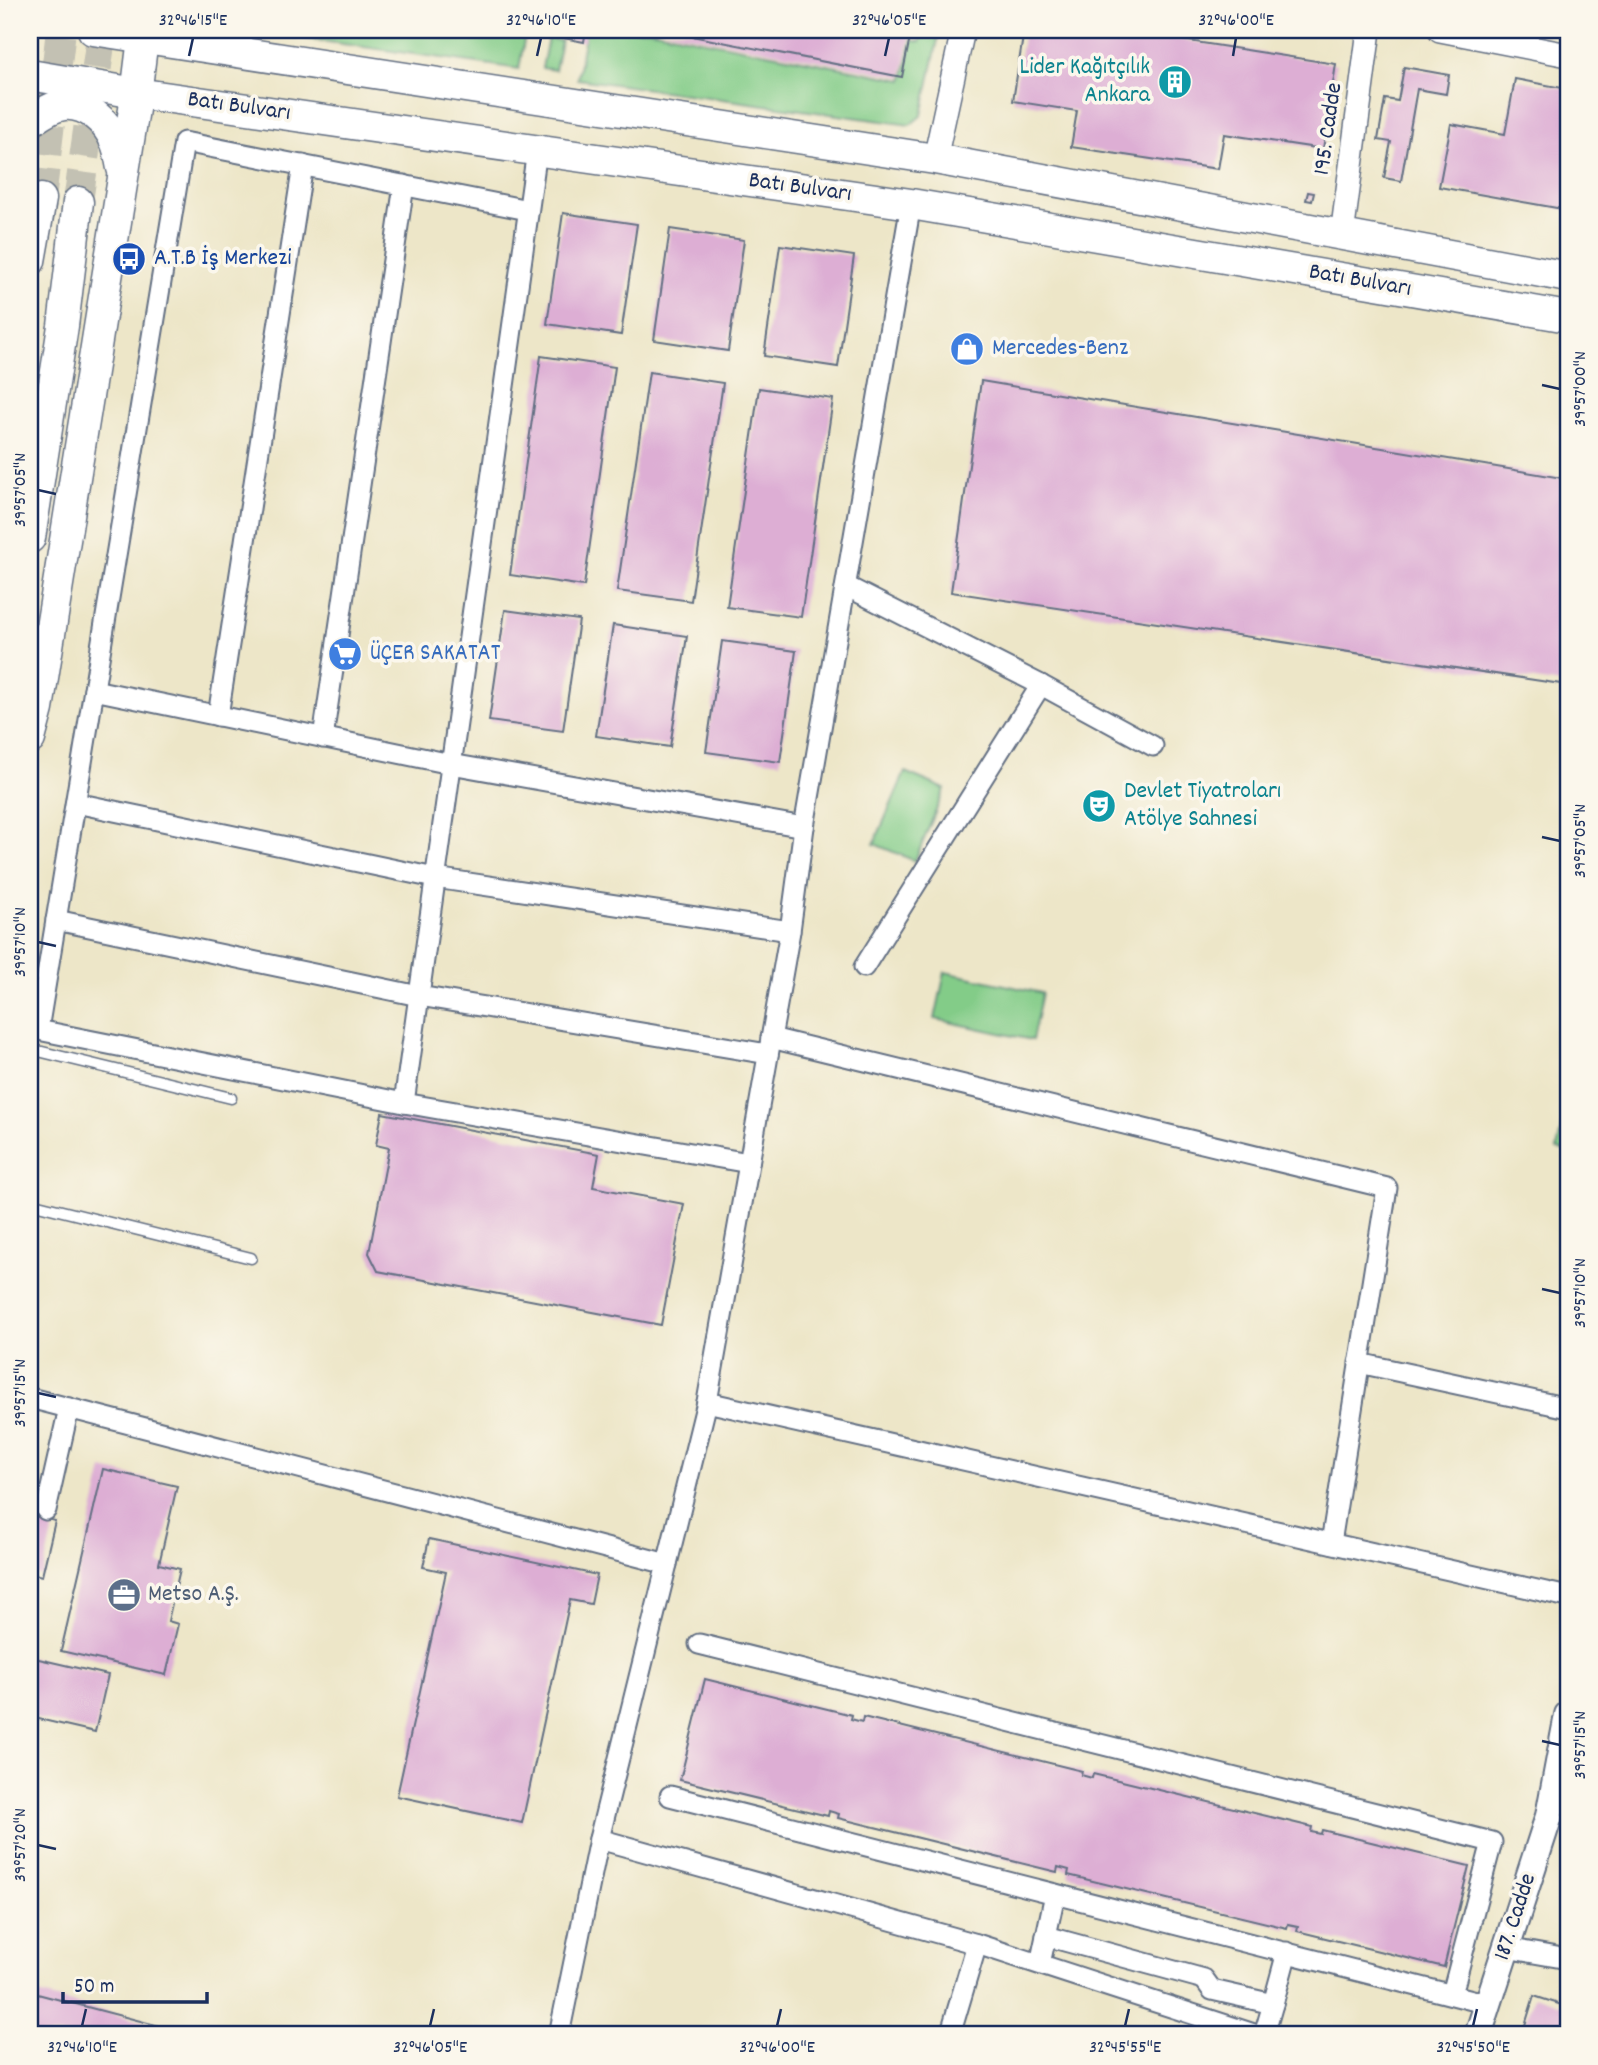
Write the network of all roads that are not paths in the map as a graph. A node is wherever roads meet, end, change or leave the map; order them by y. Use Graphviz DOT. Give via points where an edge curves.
graph roads {
  1 [pos="93,30"];
  2 [pos="963,30"];
  3 [pos="1369,30"];
  4 [pos="1440,30"];
  5 [pos="143,33"];
  6 [pos="1568,55"];
  7 [pos="30,75"];
  8 [pos="136,93"];
  9 [pos="30,122"];
  10 [pos="537,150"];
  11 [pos="935,159"];
  12 [pos="303,165"];
  13 [pos="123,175"];
  14 [pos="404,185"];
  15 [pos="41,199"];
  16 [pos="78,202"];
  17 [pos="911,204"];
  18 [pos="528,210"];
  19 [pos="1342,234"];
  20 [pos="30,261"];
  21 [pos="1568,277"];
  22 [pos="1568,317"];
  23 [pos="30,538"];
  24 [pos="846,586"];
  25 [pos="1041,685"];
  26 [pos="94,690"];
  27 [pos="218,716"];
  28 [pos="323,738"];
  29 [pos="30,739"];
  30 [pos="1153,746"];
  31 [pos="451,764"];
  32 [pos="76,803"];
  33 [pos="804,827"];
  34 [pos="435,878"];
  35 [pos="56,920"];
  36 [pos="790,931"];
  37 [pos="863,967"];
  38 [pos="419,996"];
  39 [pos="770,1046"];
  40 [pos="30,1049"];
  41 [pos="231,1098"];
  42 [pos="404,1103"];
  43 [pos="749,1163"];
  44 [pos="30,1203"];
  45 [pos="251,1258"];
  46 [pos="1359,1363"];
  47 [pos="30,1398"];
  48 [pos="707,1402"];
  49 [pos="69,1408"];
  50 [pos="1568,1408"];
  51 [pos="46,1510"];
  52 [pos="1331,1543"];
  53 [pos="667,1564"];
  54 [pos="1568,1597"];
  55 [pos="699,1644"];
  56 [pos="1568,1715"];
  57 [pos="670,1796"];
  58 [pos="1559,1818"];
  59 [pos="598,1839"];
  60 [pos="1055,1894"];
  61 [pos="1046,1936"];
  62 [pos="977,1944"];
  63 [pos="1506,1948"];
  64 [pos="1287,1952"];
  65 [pos="1568,1959"];
  66 [pos="1040,1964"];
  67 [pos="1452,1994"];
  68 [pos="1273,2004"];
  69 [pos="1488,2004"];
  70 [pos="559,2035"];
  71 [pos="950,2035"];
  72 [pos="1257,2035"];
  73 [pos="1264,2035"];
  74 [pos="1478,2035"];
  1 -- 5 [label="main road, Batı Bulvarı"];
  2 -- 11 [label="street"];
  3 -- 19 [label="street, 195. Cadde"];
  4 -- 6 [label="street"];
  5 -- 8 [label="main road"];
  5 -- 11 [label="main road, Batı Bulvarı"];
  7 -- 8 [label="main road, Batı Bulvarı"];
  8 -- 10 [label="main road, Batı Bulvarı"];
  8 -- 13 [label="main road"];
  9 -- 13 [label="main road" via="65,104 88,110 103,120 116,142"];
  10 -- 17 [label="main road, Batı Bulvarı"];
  10 -- 18 [label="street"];
  11 -- 19 [label="main road, Batı Bulvarı"];
  12 -- 14 [label="street"];
  12 -- 26 [label="street" via="184,142"];
  12 -- 27 [label="street"];
  13 -- 29 [label="main road"];
  14 -- 18 [label="street"];
  14 -- 28 [label="street"];
  15 -- 20 [label="main road"];
  16 -- 23 [label="main road"];
  17 -- 22 [label="main road, Batı Bulvarı"];
  17 -- 24 [label="street"];
  18 -- 31 [label="street"];
  19 -- 21 [label="main road, Batı Bulvarı"];
  24 -- 25 [label="street"];
  24 -- 33 [label="street"];
  25 -- 30 [label="street"];
  25 -- 37 [label="street"];
  26 -- 27 [label="street"];
  26 -- 32 [label="street"];
  27 -- 28 [label="street"];
  28 -- 31 [label="street"];
  31 -- 33 [label="street"];
  31 -- 34 [label="street"];
  32 -- 34 [label="street"];
  32 -- 35 [label="street"];
  33 -- 36 [label="street"];
  34 -- 36 [label="street"];
  34 -- 38 [label="street"];
  35 -- 38 [label="street"];
  35 -- 42 [label="street" via="38,1030"];
  36 -- 39 [label="street"];
  38 -- 39 [label="street"];
  38 -- 42 [label="street"];
  39 -- 43 [label="street"];
  39 -- 46 [label="street" via="1387,1188"];
  40 -- 41 [label="lane"];
  42 -- 43 [label="street"];
  43 -- 48 [label="street"];
  44 -- 45 [label="lane"];
  46 -- 50 [label="street"];
  46 -- 52 [label="street"];
  47 -- 49 [label="street"];
  48 -- 52 [label="street"];
  48 -- 53 [label="street"];
  49 -- 51 [label="street"];
  49 -- 53 [label="street"];
  52 -- 54 [label="street"];
  53 -- 59 [label="street"];
  55 -- 67 [label="street" via="1492,1842"];
  56 -- 58 [label="main road, 187. Cadde"];
  57 -- 60 [label="street"];
  58 -- 63 [label="main road, 187. Cadde"];
  59 -- 62 [label="street"];
  59 -- 70 [label="street"];
  60 -- 61 [label="street"];
  60 -- 64 [label="street"];
  61 -- 66 [label="street"];
  61 -- 68 [label="street" via="1204,1979 1212,1990"];
  62 -- 66 [label="street"];
  62 -- 71 [label="street"];
  63 -- 65 [label="street"];
  63 -- 69 [label="main road, 187. Cadde"];
  64 -- 67 [label="street"];
  64 -- 68 [label="street"];
  66 -- 72 [label="street"];
  67 -- 69 [label="street"];
  68 -- 73 [label="street"];
  69 -- 74 [label="main road, 187. Cadde"];
}
